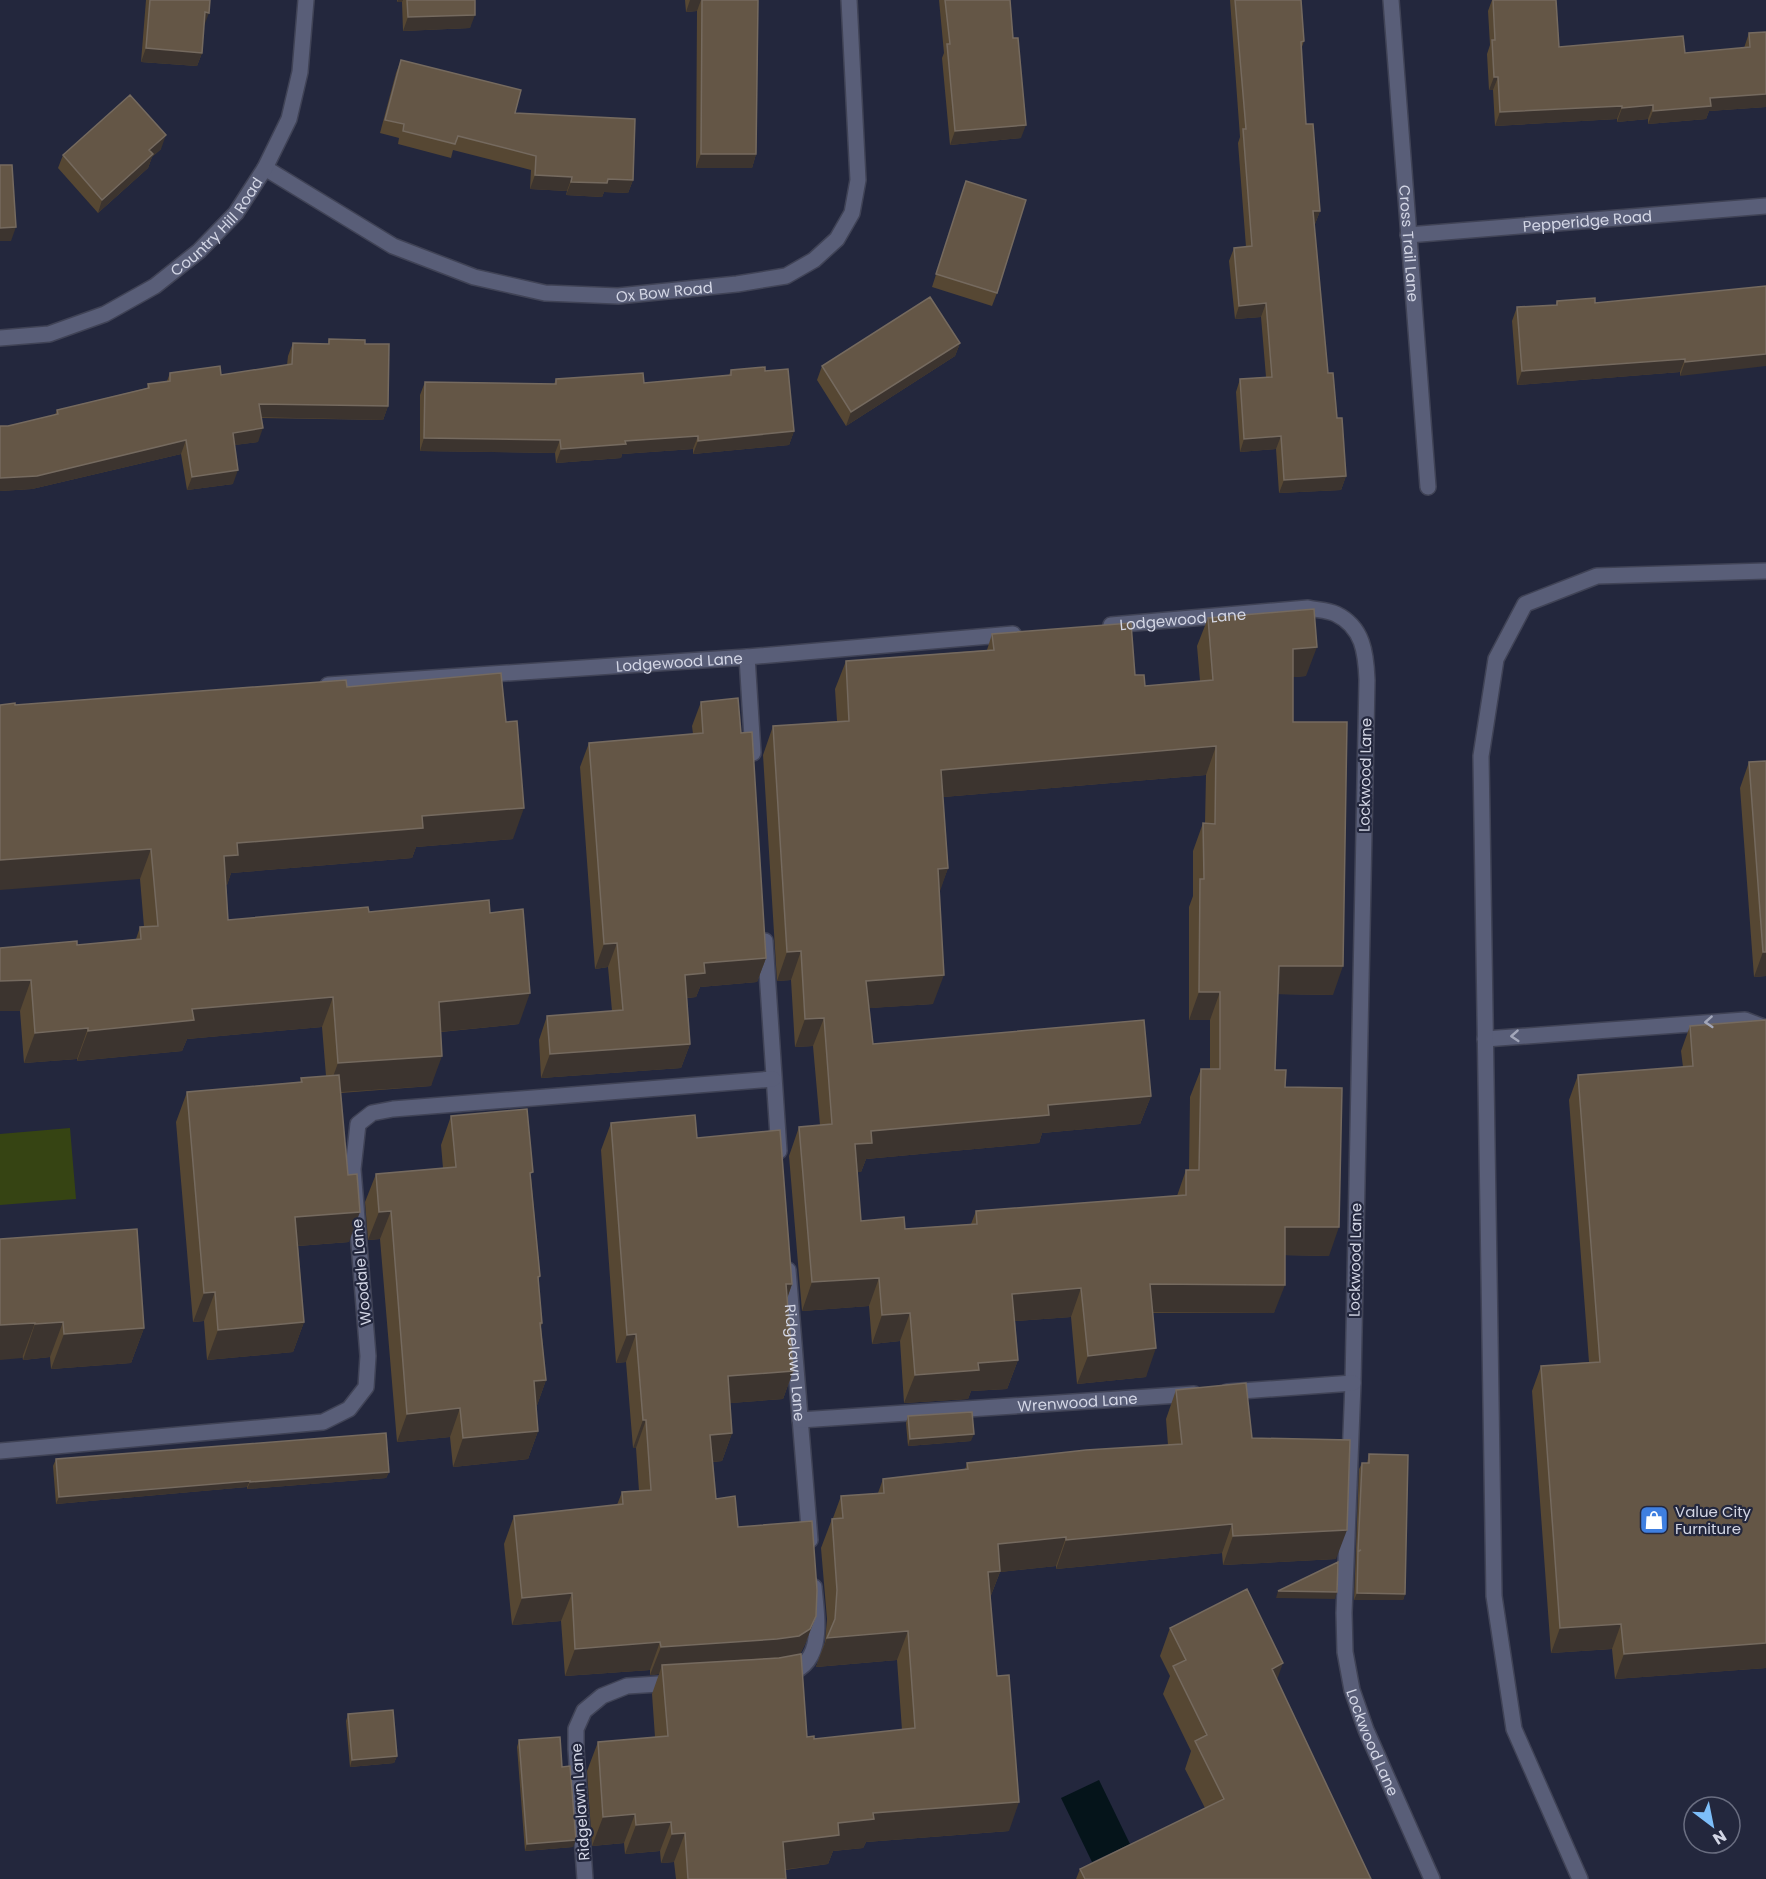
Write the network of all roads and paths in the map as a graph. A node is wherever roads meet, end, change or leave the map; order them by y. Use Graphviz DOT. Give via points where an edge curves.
graph roads {
  1 [pos="306,0"];
  2 [pos="849,0"];
  3 [pos="1391,0"];
  4 [pos="265,168"];
  5 [pos="1766,206"];
  6 [pos="1408,234"];
  7 [pos="0,338"];
  8 [pos="1428,487"];
  9 [pos="1766,571"];
  10 [pos="1093,627"];
  11 [pos="1355,627"];
  12 [pos="1034,632"];
  13 [pos="747,657"];
  14 [pos="308,687"];
  15 [pos="754,762"];
  16 [pos="764,927"];
  17 [pos="1766,1028"];
  18 [pos="1485,1039"];
  19 [pos="773,1079"];
  20 [pos="780,1161"];
  21 [pos="787,1256"];
  22 [pos="1353,1383"];
  23 [pos="800,1420"];
  24 [pos="0,1451"];
  25 [pos="768,1677"];
  26 [pos="686,1682"];
  27 [pos="585,1879"];
  28 [pos="1432,1879"];
  29 [pos="1580,1879"];
  1 -- 4 [label="street, Country Hill Road" via="300,72 289,119"];
  2 -- 4 [label="street, Ox Bow Road" via="858,180 852,213 837,239 814,260 786,276 618,296 545,292 474,277 393,246"];
  3 -- 6 [label="street, Cross Trail Lane"];
  4 -- 7 [label="street, Country Hill Road" via="236,213 199,251 155,286 105,314 49,334"];
  5 -- 6 [label="street, Pepperidge Road"];
  6 -- 8 [label="street, Cross Trail Lane"];
  9 -- 18 [label="street" via="1597,576 1525,604 1496,659 1481,756"];
  10 -- 11 [label="street, Lodgewood Lane" via="1308,608 1336,614"];
  11 -- 22 [label="street, Lockwood Lane" via="1366,651 1367,680"];
  12 -- 13 [label="street, Lodgewood Lane"];
  13 -- 14 [label="street, Lodgewood Lane"];
  13 -- 15 [label="street"];
  16 -- 19 [label="street"];
  17 -- 18 [label="street, one-way" via="1745,1020"];
  18 -- 29 [label="street" via="1494,1596 1514,1729"];
  19 -- 20 [label="street"];
  19 -- 24 [label="street, Woodale Lane" via="372,1113 358,1124 352,1169 368,1356 366,1387 349,1409 323,1422"];
  21 -- 23 [label="street, Ridgelawn Lane"];
  22 -- 23 [label="street, Wrenwood Lane"];
  22 -- 28 [label="street, Lockwood Lane" via="1345,1652 1352,1690 1366,1730"];
  23 -- 25 [label="street, Ridgelawn Lane" via="817,1618 815,1647 807,1663 793,1672"];
  26 -- 27 [label="street, Ridgelawn Lane" via="627,1686 602,1696 584,1711 576,1729 576,1749"];
}
